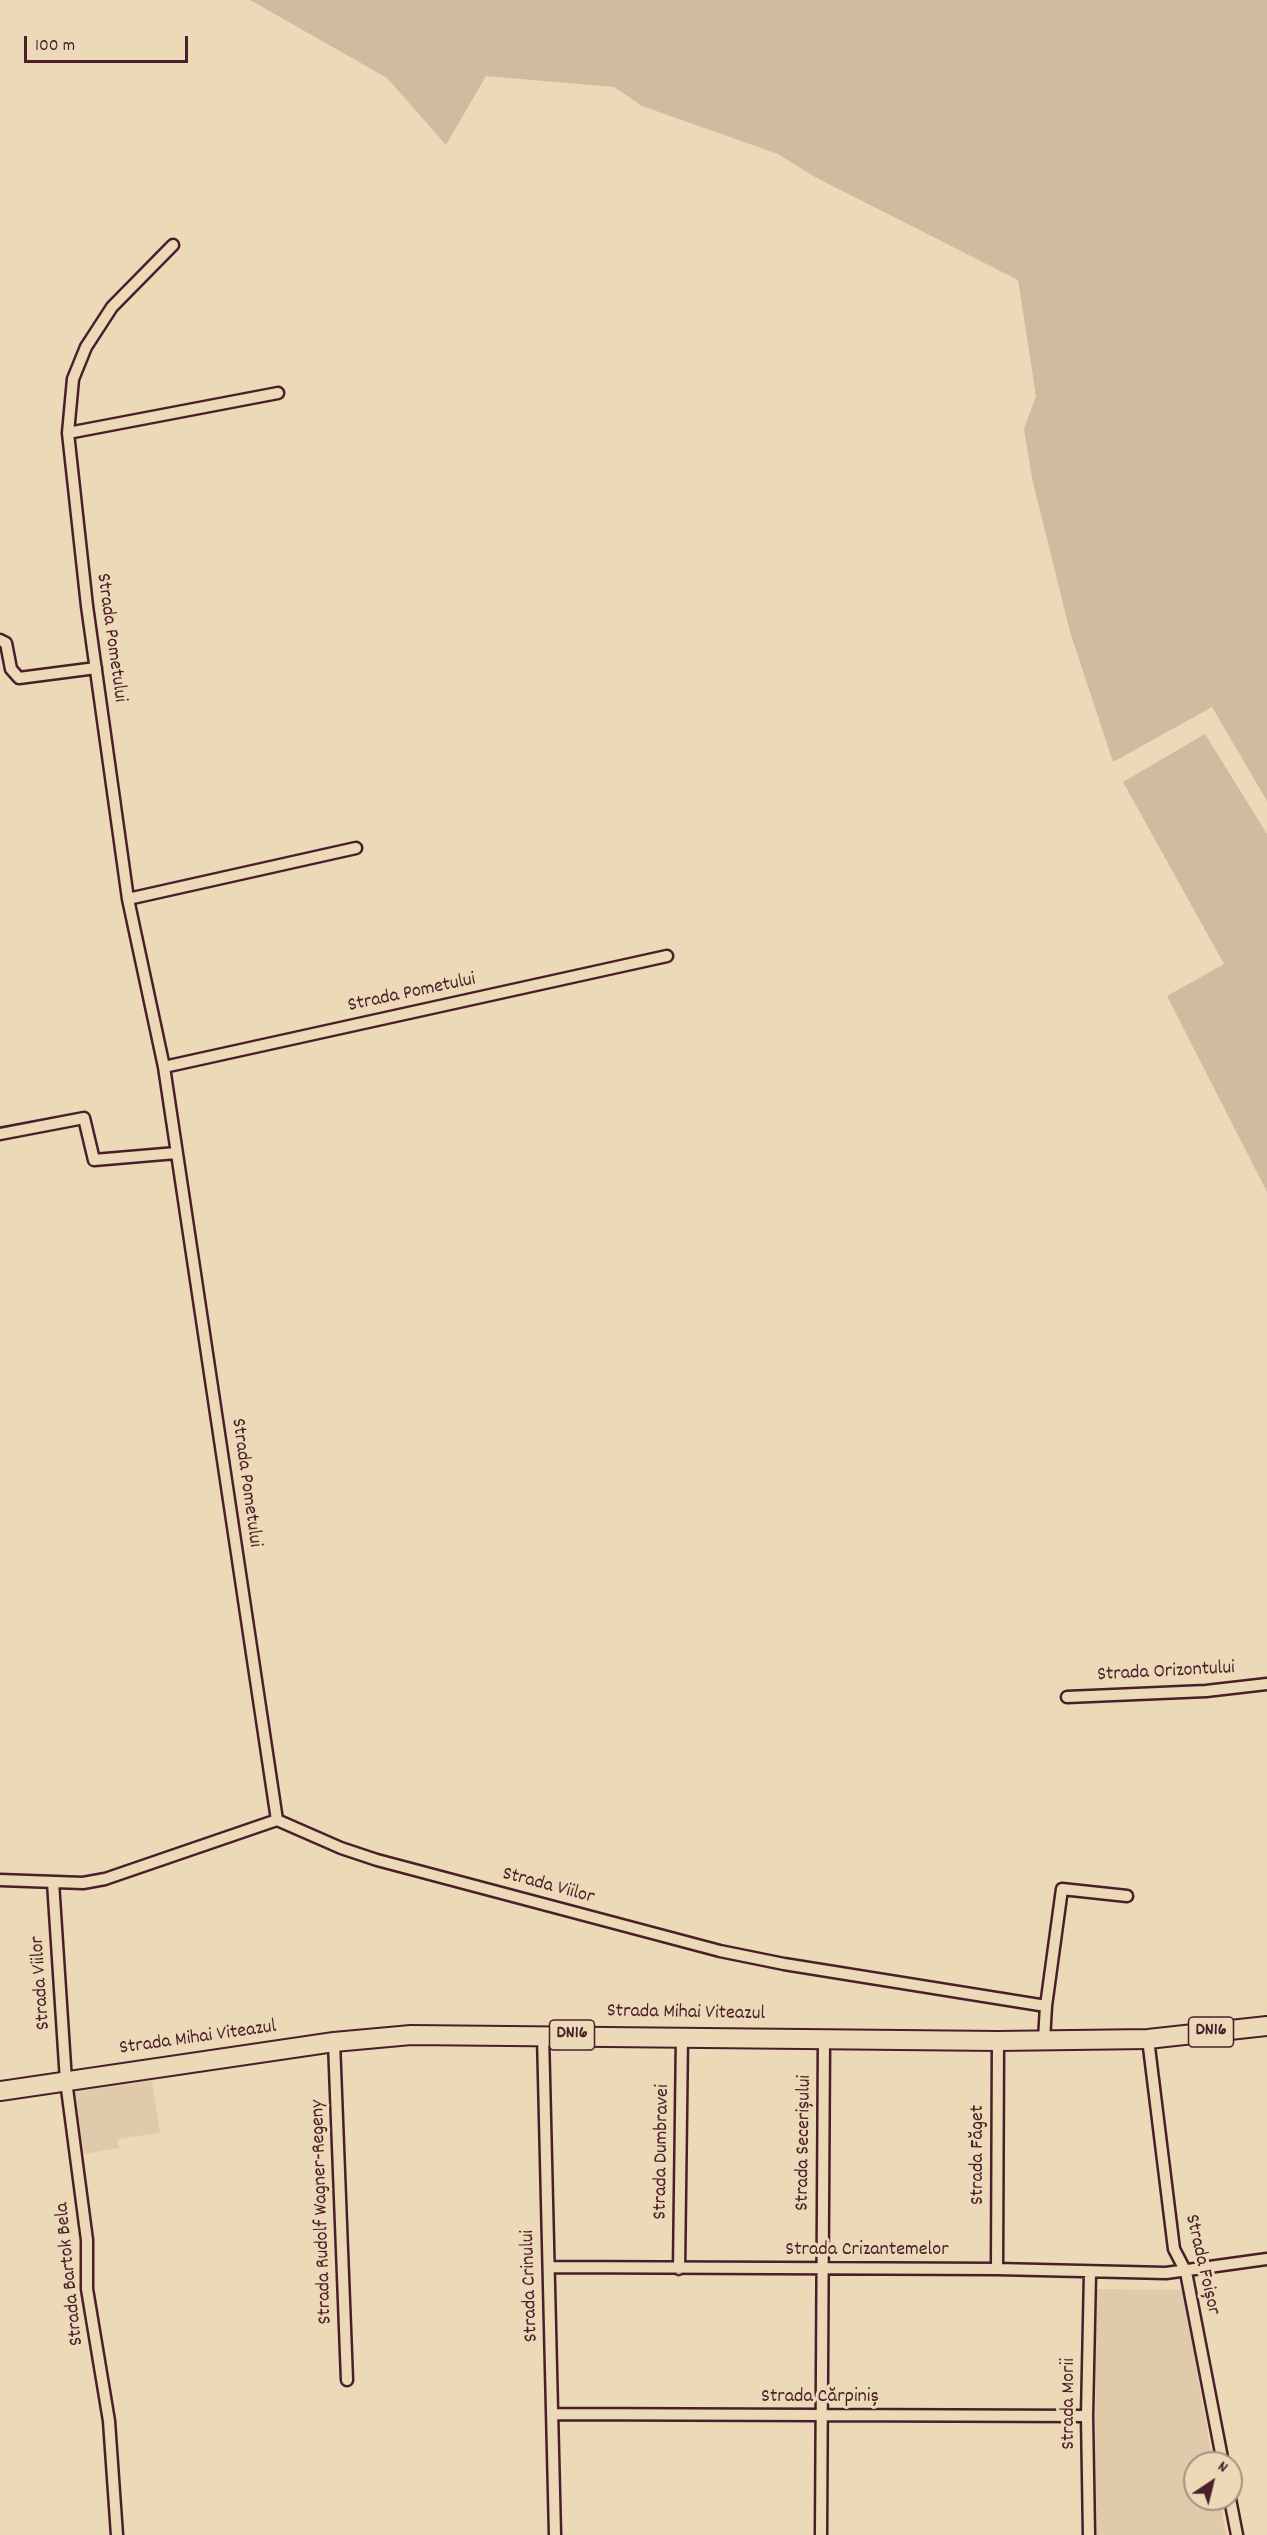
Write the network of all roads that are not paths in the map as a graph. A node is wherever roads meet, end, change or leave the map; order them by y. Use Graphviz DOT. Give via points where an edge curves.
graph roads {
  1 [pos="173,245"];
  2 [pos="278,393"];
  3 [pos="68,433"];
  4 [pos="0,640"];
  5 [pos="96,668"];
  6 [pos="356,848"];
  7 [pos="128,899"];
  8 [pos="667,956"];
  9 [pos="164,1067"];
  10 [pos="0,1134"];
  11 [pos="176,1152"];
  12 [pos="1267,1684"];
  13 [pos="1067,1696"];
  14 [pos="277,1820"];
  15 [pos="0,1880"];
  16 [pos="53,1882"];
  17 [pos="1127,1896"];
  18 [pos="1046,2006"];
  19 [pos="1267,2026"];
  20 [pos="543,2035"];
  21 [pos="682,2036"];
  22 [pos="824,2038"];
  23 [pos="1148,2039"];
  24 [pos="1044,2040"];
  25 [pos="998,2041"];
  26 [pos="334,2042"];
  27 [pos="66,2081"];
  28 [pos="0,2091"];
  29 [pos="1267,2259"];
  30 [pos="549,2267"];
  31 [pos="679,2269"];
  32 [pos="822,2269"];
  33 [pos="997,2269"];
  34 [pos="1090,2272"];
  35 [pos="1186,2272"];
  36 [pos="347,2380"];
  37 [pos="553,2414"];
  38 [pos="823,2416"];
  39 [pos="1087,2416"];
  40 [pos="1221,2451"];
  41 [pos="1232,2511"];
  42 [pos="117,2535"];
  43 [pos="555,2535"];
  44 [pos="821,2535"];
  45 [pos="1089,2535"];
  46 [pos="1237,2535"];
  1 -- 3 [label="street, Strada Pometului" via="112,307 86,347 73,379"];
  2 -- 3 [label="street"];
  3 -- 5 [label="street, Strada Pometului"];
  4 -- 5 [label="street" via="6,643 11,669 19,678"];
  5 -- 7 [label="street, Strada Pometului"];
  6 -- 7 [label="street"];
  7 -- 9 [label="street, Strada Pometului"];
  8 -- 9 [label="street, Strada Pometului"];
  9 -- 11 [label="street, Strada Pometului"];
  10 -- 11 [label="street" via="84,1118 94,1160"];
  11 -- 14 [label="street, Strada Pometului"];
  12 -- 13 [label="street, Strada Orizontului" via="1206,1691"];
  14 -- 16 [label="street" via="105,1879"];
  14 -- 18 [label="street, Strada Viilor" via="377,1860 720,1951"];
  15 -- 16 [label="street"];
  16 -- 27 [label="street, Strada Viilor"];
  17 -- 18 [label="street" via="1062,1889"];
  18 -- 24 [label="street"];
  19 -- 23 [label="highway, Strada Mihai Viteazul / DN16"];
  20 -- 21 [label="highway, Strada Mihai Viteazul / DN16"];
  20 -- 26 [label="highway, Strada Mihai Viteazul / DN16" via="411,2035"];
  20 -- 30 [label="street, Strada Crinului"];
  21 -- 22 [label="highway, Strada Mihai Viteazul / DN16"];
  21 -- 31 [label="street, Strada Dumbravei"];
  22 -- 25 [label="highway, Strada Mihai Viteazul / DN16"];
  22 -- 32 [label="street, Strada Secerișului"];
  23 -- 24 [label="highway, Strada Mihai Viteazul / DN16"];
  23 -- 35 [label="street, Strada Foișor" via="1174,2248"];
  24 -- 25 [label="highway, Strada Mihai Viteazul / DN16"];
  25 -- 33 [label="street, Strada Făget"];
  26 -- 27 [label="highway, Strada Mihai Viteazul / DN16"];
  26 -- 36 [label="street, Strada Rudolf Wagner-Regeny"];
  27 -- 28 [label="highway, Strada Mihai Viteazul / DN16"];
  27 -- 42 [label="street, Strada Bartok Bela" via="87,2240 87,2289 109,2421"];
  29 -- 35 [label="street, Strada Crizantemelor"];
  30 -- 31 [label="street, Strada Crizantemelor"];
  30 -- 37 [label="street, Strada Crinului"];
  31 -- 32 [label="street, Strada Crizantemelor"];
  32 -- 33 [label="street, Strada Crizantemelor"];
  32 -- 38 [label="street, Strada Secerișului"];
  33 -- 34 [label="street, Strada Crizantemelor"];
  34 -- 35 [label="street, Strada Crizantemelor"];
  34 -- 39 [label="street, Strada Morii"];
  35 -- 40 [label="street, Strada Foișor"];
  37 -- 38 [label="street, Strada Cărpiniș"];
  37 -- 43 [label="street, Strada Crinului"];
  38 -- 39 [label="street, Strada Cărpiniș"];
  38 -- 44 [label="street, Strada Secerișului"];
  39 -- 45 [label="street, Strada Morii"];
  41 -- 46 [label="street"];
}
